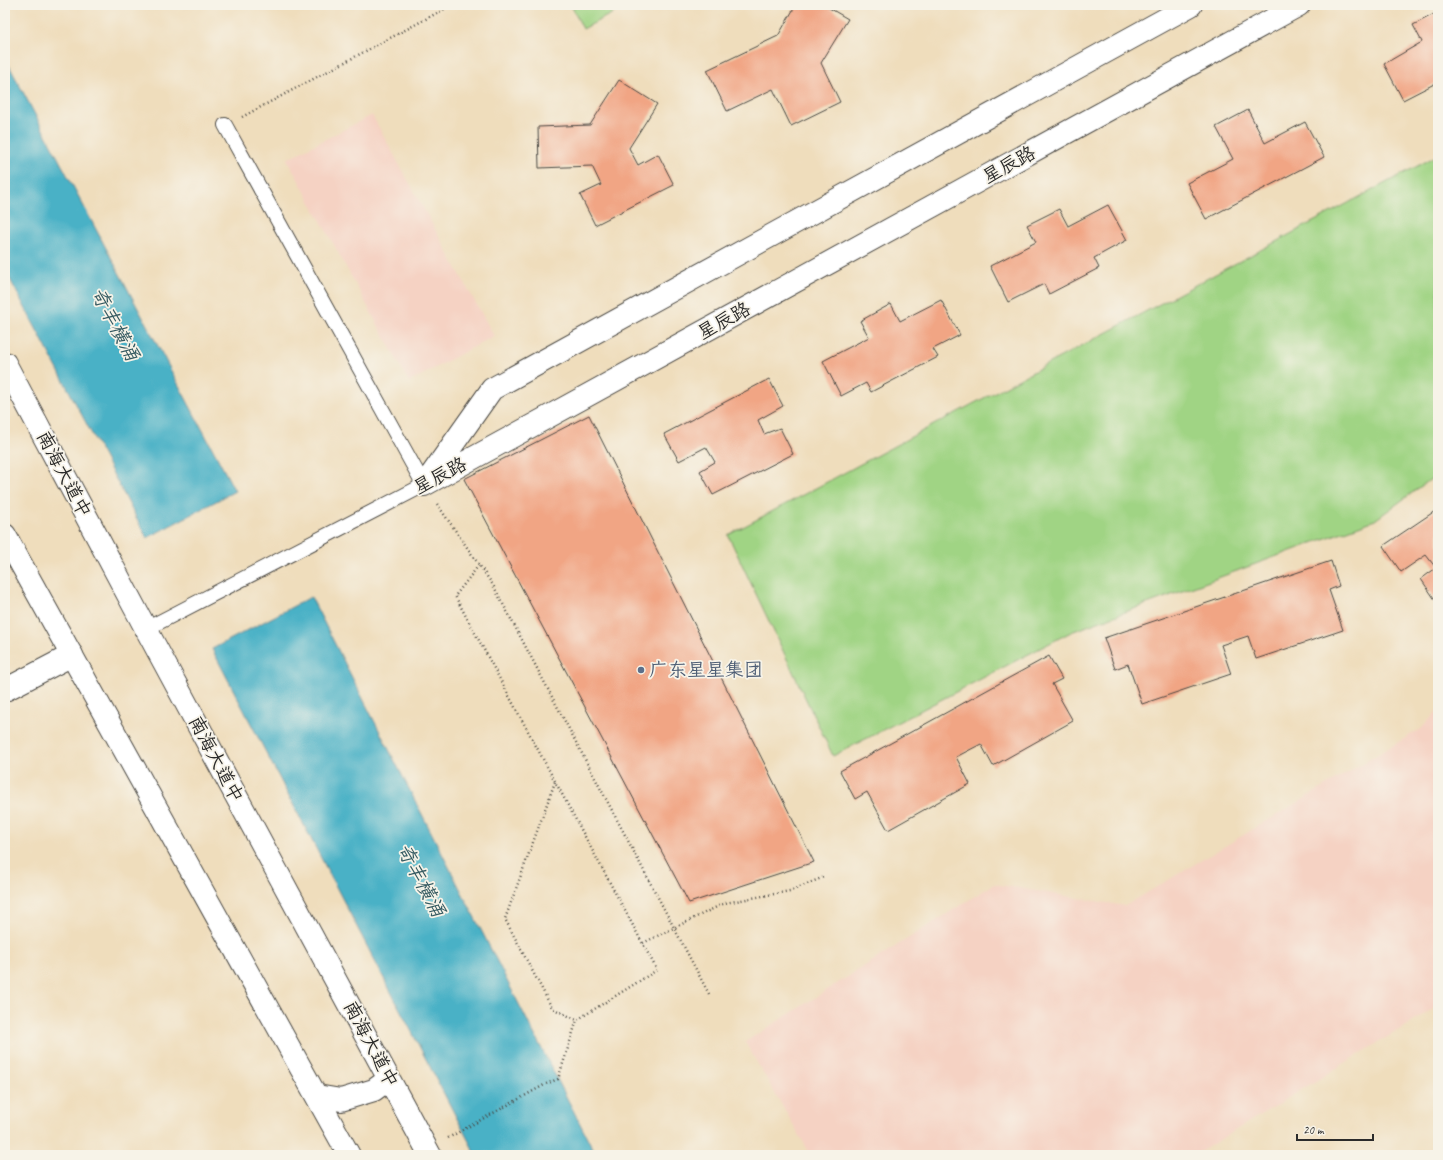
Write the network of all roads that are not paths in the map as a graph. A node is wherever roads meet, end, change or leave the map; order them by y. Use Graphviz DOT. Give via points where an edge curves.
graph roads {
  1 [pos="1191,5"];
  2 [pos="1299,5"];
  3 [pos="225,125"];
  4 [pos="5,363"];
  5 [pos="424,486"];
  6 [pos="5,535"];
  7 [pos="146,629"];
  8 [pos="72,654"];
  9 [pos="5,690"];
  10 [pos="389,1079"];
  11 [pos="317,1096"];
  12 [pos="349,1155"];
  13 [pos="430,1155"];
  1 -- 5 [label="main road" via="492,389"];
  2 -- 5 [label="main road, 星辰路"];
  3 -- 5 [label="lane"];
  4 -- 7 [label="main road, 南海大道中"];
  5 -- 7 [label="lane, 星辰路"];
  6 -- 8 [label="main road"];
  7 -- 10 [label="main road, 南海大道中"];
  8 -- 9 [label="main road"];
  8 -- 11 [label="main road"];
  10 -- 11 [label="main road" via="374,1090 341,1100"];
  10 -- 13 [label="main road, 南海大道中"];
  11 -- 12 [label="main road"];
}
